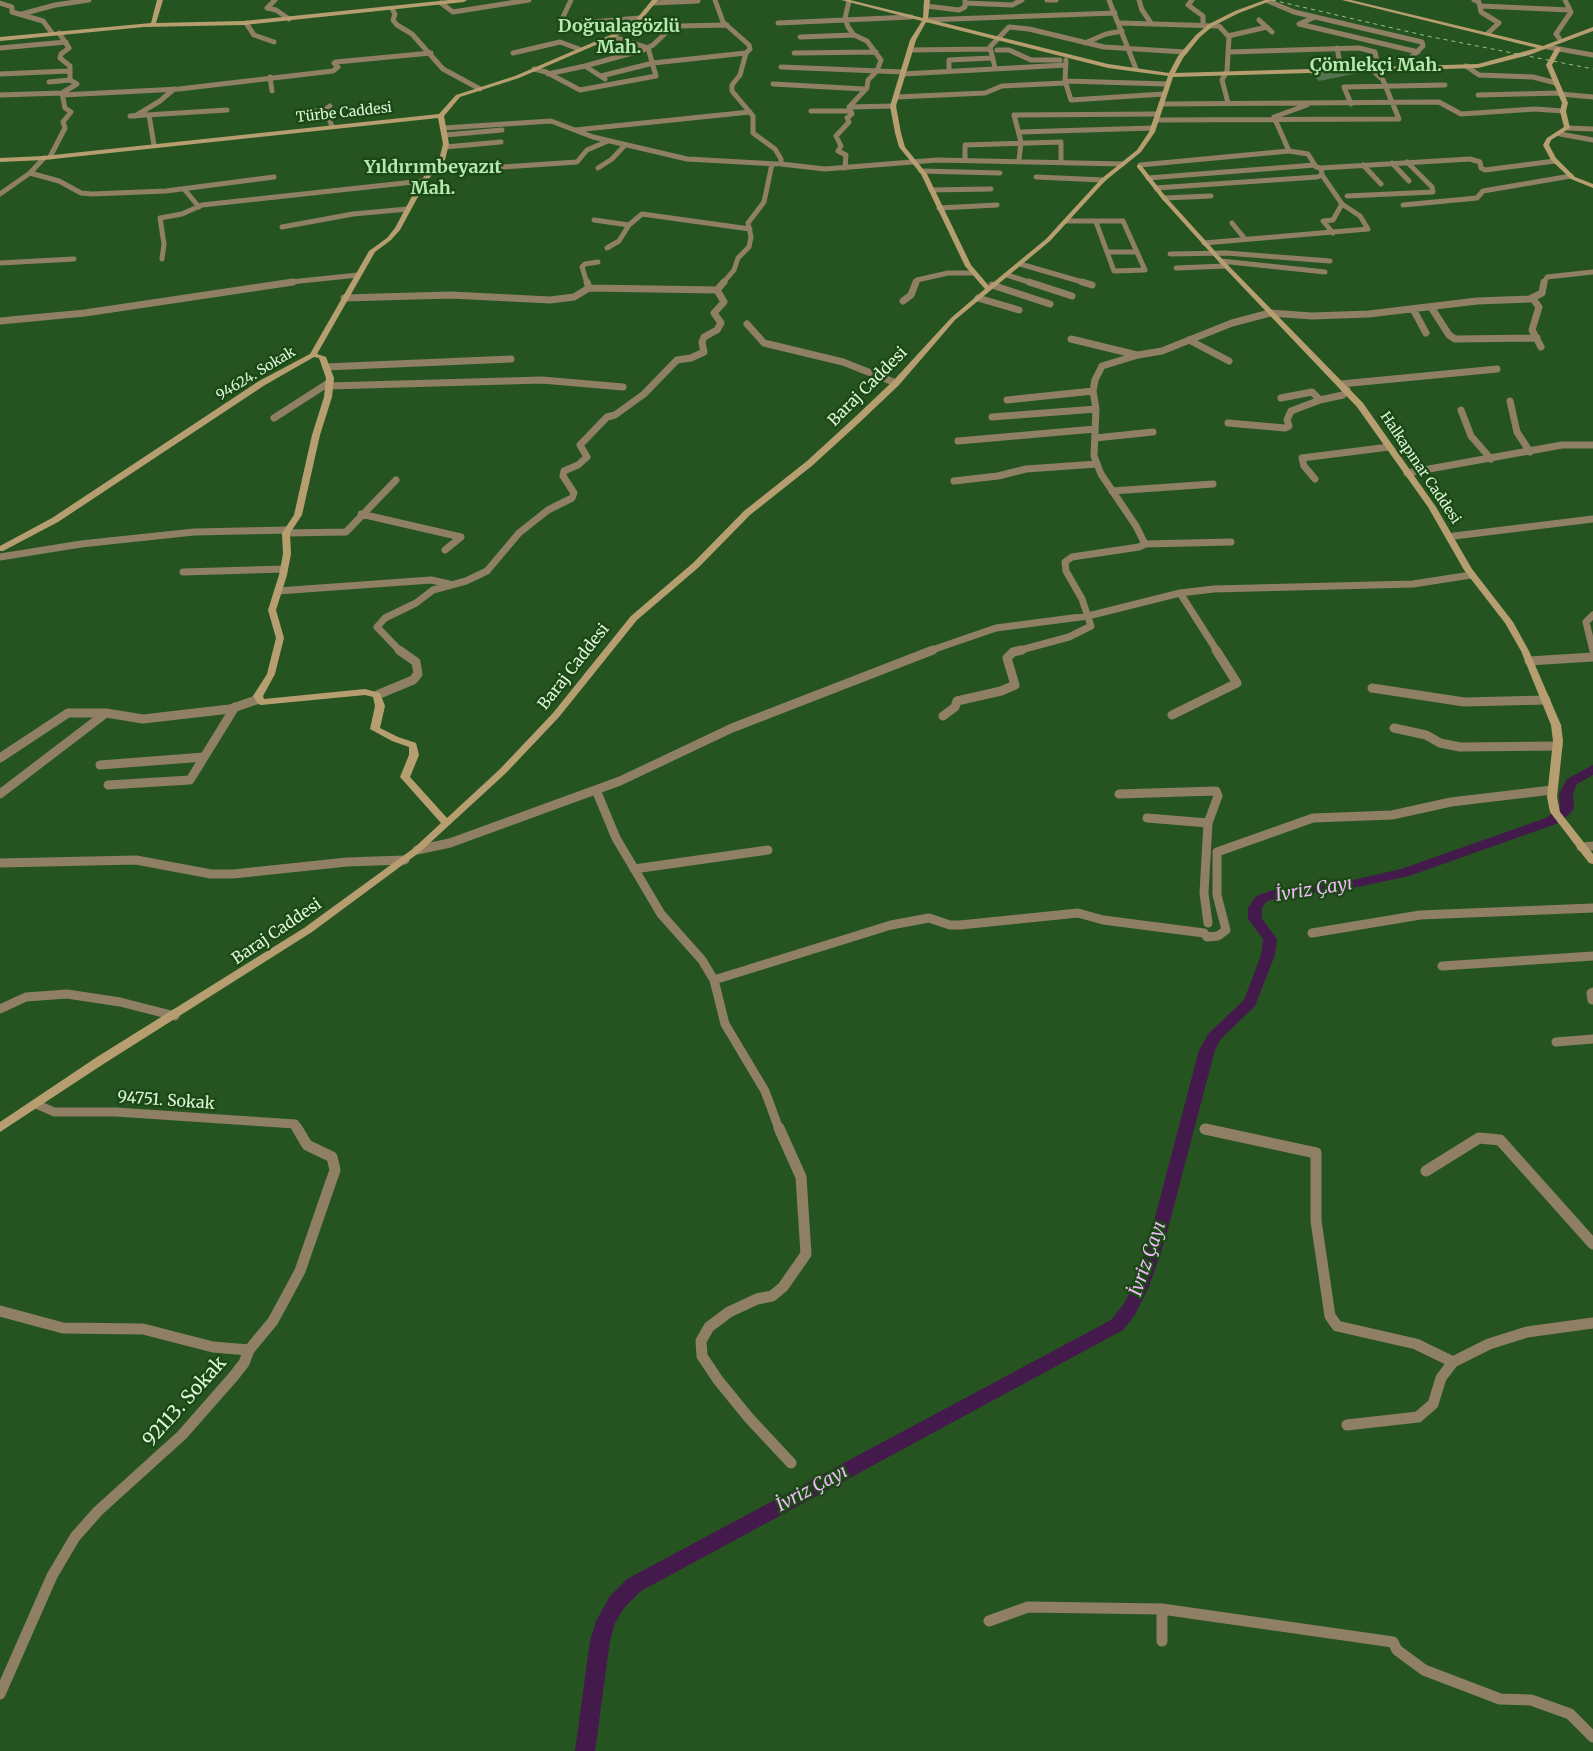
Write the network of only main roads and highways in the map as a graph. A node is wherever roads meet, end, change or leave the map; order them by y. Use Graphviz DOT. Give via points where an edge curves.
graph roads {
  1 [pos="160,0"];
  2 [pos="464,0"];
  3 [pos="848,0"];
  4 [pos="1345,0"];
  5 [pos="654,1"];
  6 [pos="1269,1"];
  7 [pos="926,2"];
  8 [pos="927,19"];
  9 [pos="1424,19"];
  10 [pos="153,24"];
  11 [pos="1593,27"];
  12 [pos="0,39"];
  13 [pos="1534,46"];
  14 [pos="1545,46"];
  15 [pos="1558,49"];
  16 [pos="1066,59"];
  17 [pos="1226,72"];
  18 [pos="1172,73"];
  19 [pos="441,116"];
  20 [pos="1139,151"];
  21 [pos="24,159"];
  22 [pos="0,160"];
  23 [pos="1124,163"];
  24 [pos="0,165"];
  25 [pos="1140,165"];
  26 [pos="1593,186"];
  27 [pos="990,287"];
  28 [pos="312,355"];
  29 [pos="0,549"];
  30 [pos="446,824"];
  31 [pos="1593,861"];
  32 [pos="0,1128"];
  1 -- 10 [label="main road"];
  2 -- 10 [label="main road" via="246,23"];
  3 -- 8 [label="main road"];
  3 -- 8 [label="main road"];
  4 -- 9 [label="main road"];
  5 -- 19 [label="main road" via="630,28 456,98"];
  6 -- 18 [label="main road" via="1211,25 1185,52"];
  7 -- 8 [label="main road"];
  8 -- 16 [label="main road"];
  8 -- 27 [label="main road" via="910,50 893,106 902,147 921,171 973,272"];
  9 -- 13 [label="main road"];
  9 -- 14 [label="main road"];
  10 -- 12 [label="main road"];
  11 -- 14 [label="main road"];
  11 -- 14 [label="main road"];
  13 -- 14 [label="main road"];
  13 -- 17 [label="main road" via="1476,63"];
  14 -- 17 [label="main road" via="1502,60 1466,66"];
  15 -- 26 [label="main road" via="1549,65 1565,103 1563,111 1567,128 1549,139 1546,145 1555,161 1571,176"];
  16 -- 18 [label="main road"];
  16 -- 18 [label="main road" via="1133,71"];
  17 -- 18 [label="main road"];
  18 -- 20 [label="main road" via="1153,128"];
  19 -- 21 [label="main road, Türbe Caddesi"];
  19 -- 28 [label="main road, 94624. Sokak" via="445,147 442,160 423,181 398,229 372,251"];
  20 -- 23 [label="main road, Baraj Caddesi"];
  20 -- 25 [label="main road"];
  21 -- 22 [label="main road, Türbe Caddesi"];
  21 -- 24 [label="main road"];
  23 -- 25 [label="main road" via="1128,167"];
  23 -- 27 [label="main road, Baraj Caddesi" via="1020,264"];
  25 -- 31 [label="main road, Halkapınar Caddesi" via="1204,243 1348,390 1432,507 1471,575 1509,622 1556,725 1558,746 1553,805 1561,822"];
  27 -- 30 [label="main road, Baraj Caddesi" via="953,319 896,383 827,448 743,517 696,565 634,618 556,716"];
  28 -- 29 [label="main road, 94624. Sokak" via="262,383 55,520"];
  28 -- 30 [label="main road" via="322,357 326,367 328,397 298,515 287,532 284,569 272,610 280,638 271,674 258,696 261,702 365,692 377,695 380,706 375,729 413,745 414,755 404,777"];
  30 -- 32 [label="main road, Baraj Caddesi" via="406,860 308,930 101,1060"];
}
